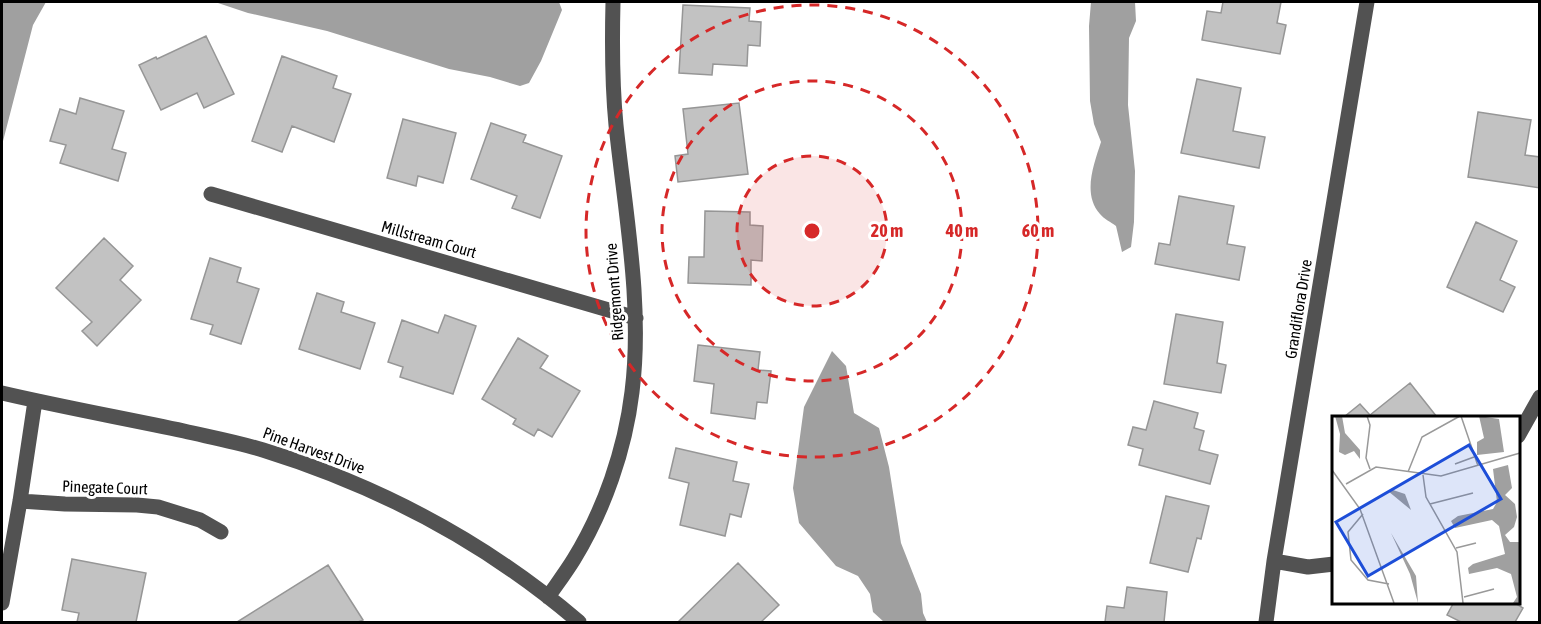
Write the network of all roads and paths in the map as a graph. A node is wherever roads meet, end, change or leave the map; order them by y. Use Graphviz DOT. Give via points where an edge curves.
graph roads {
  1 [pos="613,2"];
  2 [pos="1367,2"];
  3 [pos="211,194"];
  4 [pos="636,318"];
  5 [pos="2,393"];
  6 [pos="1539,397"];
  7 [pos="35,401"];
  8 [pos="1520,432"];
  9 [pos="20,501"];
  10 [pos="221,532"];
  11 [pos="1274,561"];
  12 [pos="1332,564"];
  13 [pos="548,597"];
  14 [pos="2,603"];
  15 [pos="579,622"];
  16 [pos="1266,622"];
  1 -- 4 [label="street, Ridgemont Drive" via="616,123"];
  2 -- 11 [label="street, Grandiflora Drive"];
  3 -- 4 [label="street, Millstream Court"];
  4 -- 13 [label="street, Ridgemont Drive" via="632,393 619,456 588,532"];
  5 -- 7 [label="street, Pine Harvest Drive"];
  6 -- 8 [label="street"];
  7 -- 9 [label="street"];
  7 -- 13 [label="street, Pine Harvest Drive" via="216,438 330,473 402,504 473,543"];
  9 -- 10 [label="street, Pinegate Court" via="158,507 200,519"];
  9 -- 14 [label="street"];
  11 -- 12 [label="street" via="1308,567"];
  11 -- 16 [label="street, Grandiflora Drive"];
  13 -- 15 [label="street, Pine Harvest Drive"];
}
